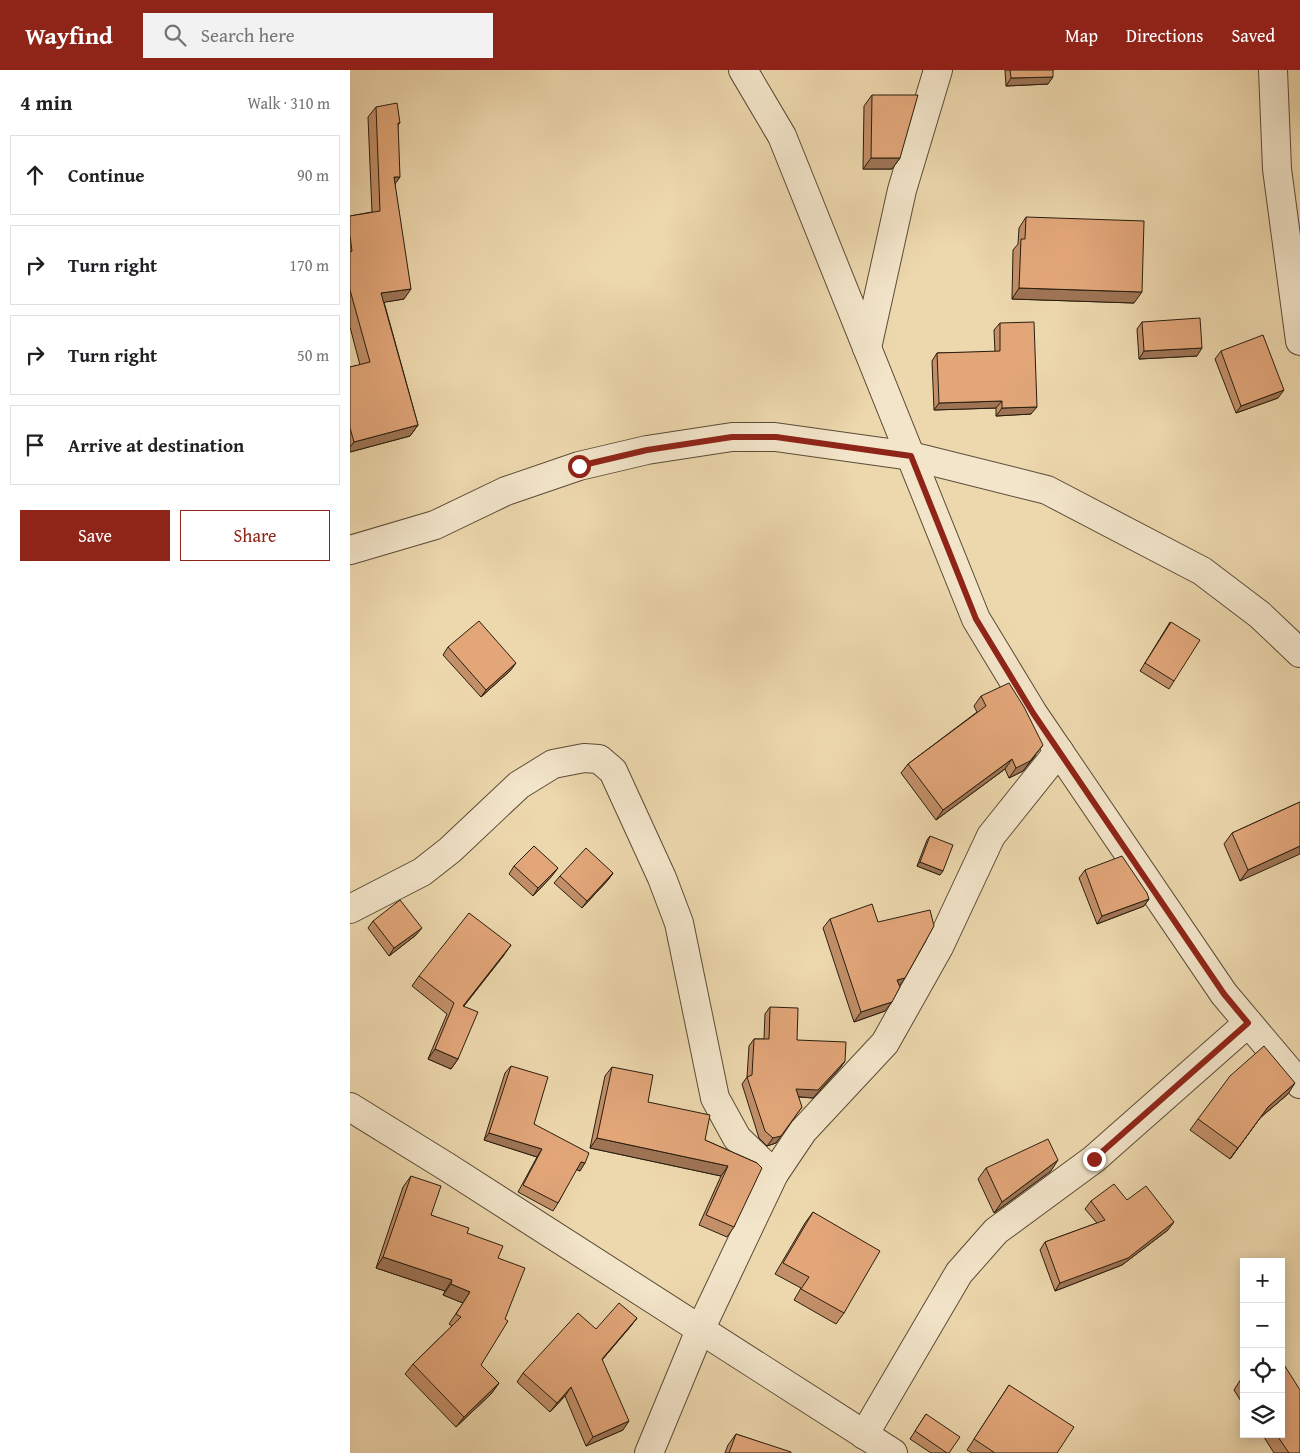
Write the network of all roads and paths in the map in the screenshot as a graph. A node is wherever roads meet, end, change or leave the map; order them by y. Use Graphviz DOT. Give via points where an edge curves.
graph roads {
  1 [pos="743,70"];
  2 [pos="938,70"];
  3 [pos="1273,70"];
  4 [pos="1300,341"];
  5 [pos="867,348"];
  6 [pos="911,456"];
  7 [pos="350,550"];
  8 [pos="1300,653"];
  9 [pos="1059,751"];
  10 [pos="350,909"];
  11 [pos="1248,1023"];
  12 [pos="1300,1084"];
  13 [pos="350,1107"];
  14 [pos="774,1174"];
  15 [pos="700,1330"];
  16 [pos="864,1435"];
  17 [pos="649,1453"];
  18 [pos="893,1453"];
  1 -- 5 [label="street" via="782,136"];
  2 -- 5 [label="street" via="902,190"];
  3 -- 4 [label="street" via="1277,168"];
  5 -- 6 [label="street"];
  6 -- 7 [label="street" via="776,437 732,437 647,450 579,466 506,490 435,524"];
  6 -- 8 [label="street" via="1047,490 1202,572 1260,615"];
  6 -- 9 [label="street" via="976,619"];
  9 -- 11 [label="street" via="1224,994"];
  9 -- 14 [label="street" via="991,836 939,947 885,1043 803,1131"];
  10 -- 14 [label="street" via="422,872 519,785 553,764 584,758 599,759 613,771 679,923 715,1098 737,1138"];
  11 -- 12 [label="street"];
  11 -- 16 [label="street" via="1094,1159 996,1231 959,1273"];
  13 -- 15 [label="street"];
  14 -- 15 [label="street"];
  15 -- 16 [label="street"];
  15 -- 17 [label="street"];
  16 -- 18 [label="street"];
}
